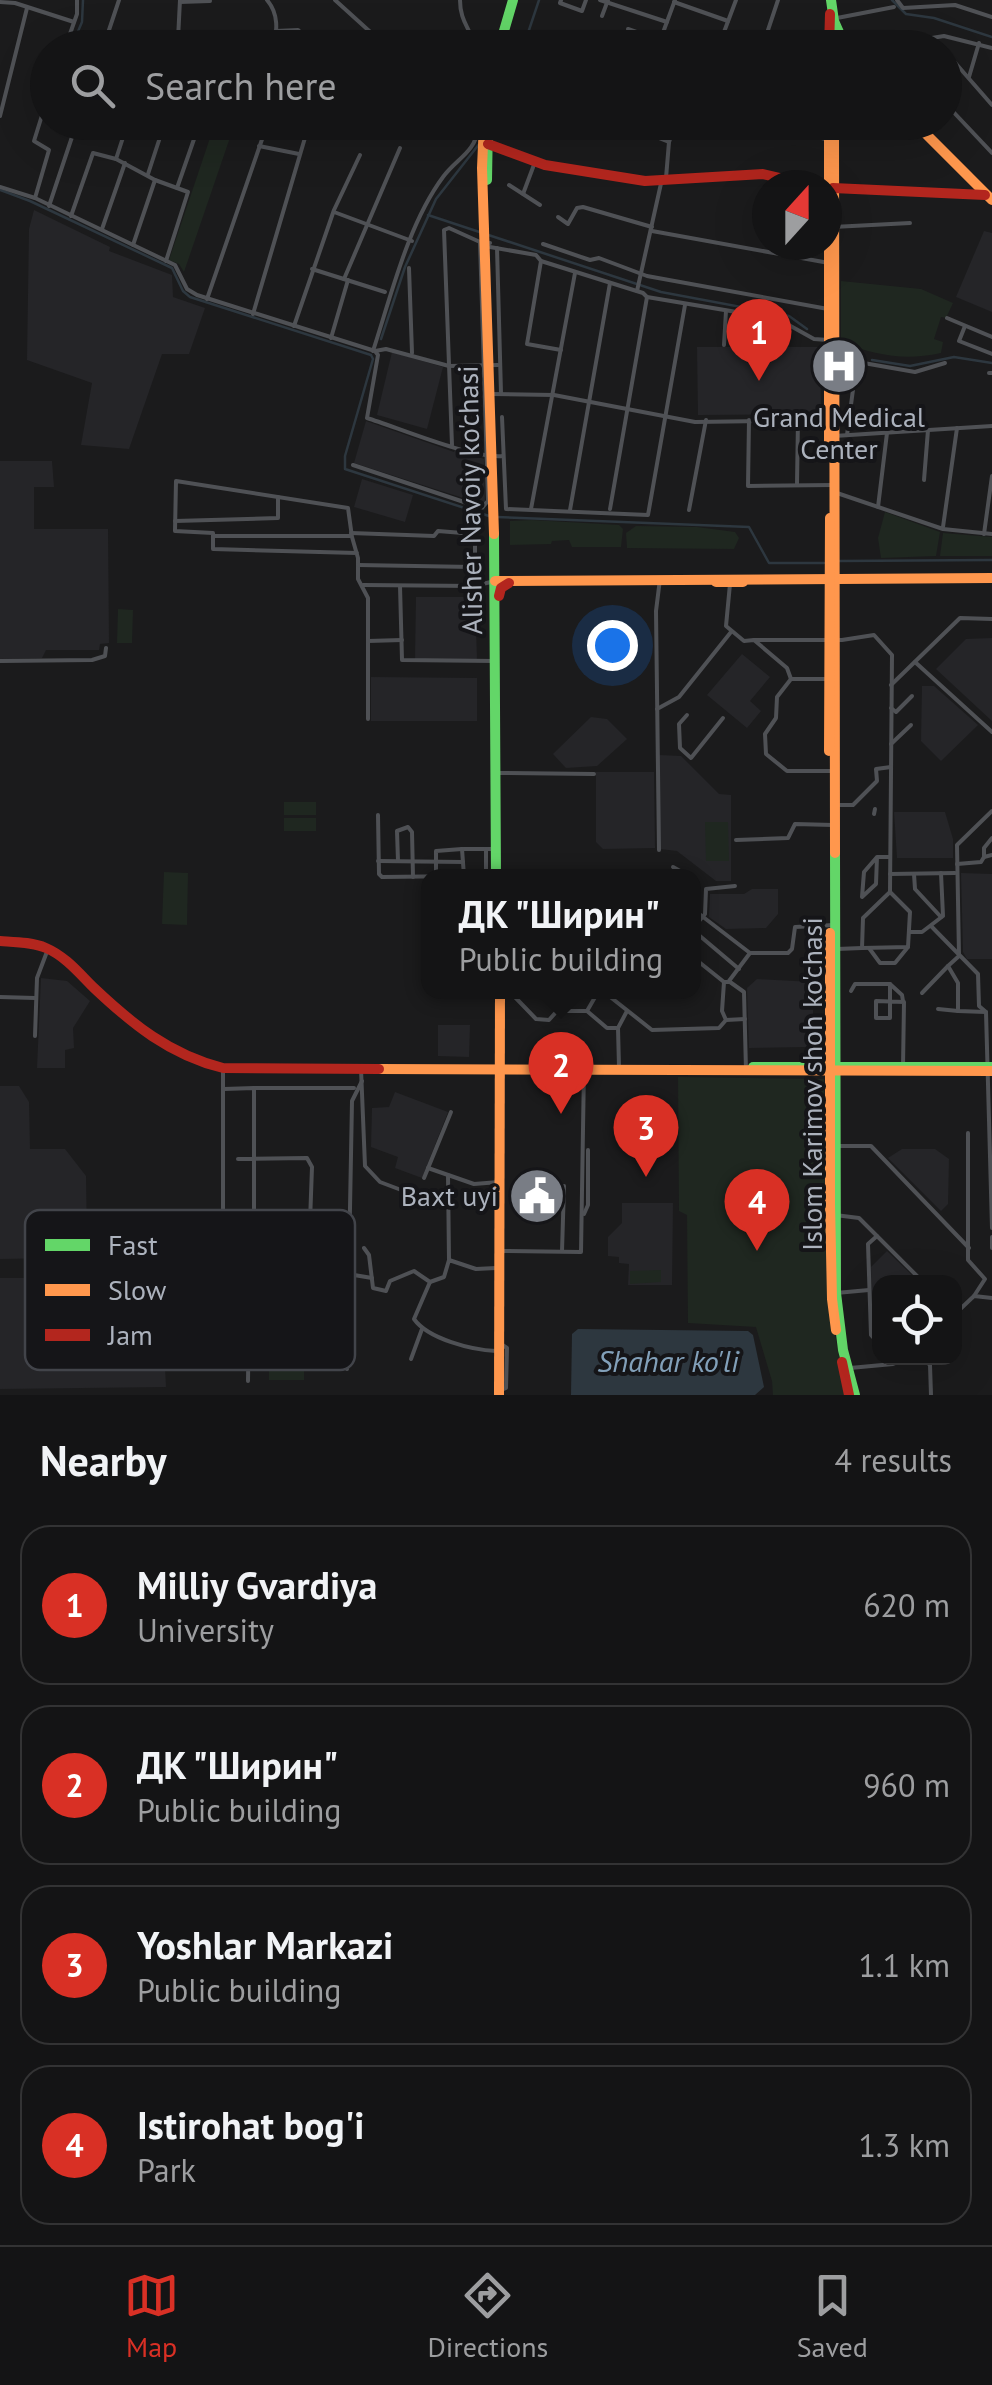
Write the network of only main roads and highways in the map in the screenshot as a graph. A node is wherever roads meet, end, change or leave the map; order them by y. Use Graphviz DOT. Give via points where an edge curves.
graph roads {
  1 [pos="514,2"];
  2 [pos="507,30"];
  3 [pos="485,140"];
  4 [pos="498,140"];
  5 [pos="831,140"];
  6 [pos="932,140"];
  7 [pos="830,170"];
  8 [pos="752,174"];
  9 [pos="968,176"];
  10 [pos="842,189"];
  11 [pos="960,195"];
  12 [pos="990,195"];
  13 [pos="832,260"];
  14 [pos="832,260"];
  15 [pos="832,263"];
  16 [pos="831,420"];
  17 [pos="832,488"];
  18 [pos="832,580"];
  19 [pos="992,580"];
  20 [pos="501,581"];
  21 [pos="498,730"];
  22 [pos="832,771"];
  23 [pos="498,821"];
  24 [pos="832,824"];
  25 [pos="496,869"];
  26 [pos="498,869"];
  27 [pos="832,925"];
  28 [pos="0,941"];
  29 [pos="498,999"];
  30 [pos="497,1069"];
  31 [pos="832,1069"];
  32 [pos="990,1069"];
  33 [pos="832,1152"];
  34 [pos="498,1251"];
  35 [pos="498,1347"];
  36 [pos="846,1369"];
  37 [pos="498,1394"];
  38 [pos="852,1395"];
  1 -- 2 [label="main road"];
  3 -- 20 [label="main road, Alisher Navoiy ko'chasi"];
  4 -- 8 [label="main road" via="535,162 645,180"];
  5 -- 7 [label="main road, Islom Karimov shoh ko'chasi"];
  6 -- 9 [label="main road"];
  9 -- 11 [label="main road" via="970,186"];
  9 -- 12 [label="main road"];
  10 -- 11 [label="main road"];
  11 -- 12 [label="main road"];
  13 -- 15 [label="main road, Islom Karimov shoh ko'chasi"];
  14 -- 15 [label="main road, Islom Karimov shoh ko'chasi"];
  15 -- 16 [label="main road, Islom Karimov shoh ko'chasi"];
  16 -- 17 [label="main road, Islom Karimov shoh ko'chasi"];
  16 -- 17 [label="main road, Islom Karimov shoh ko'chasi"];
  17 -- 18 [label="main road, Islom Karimov shoh ko'chasi"];
  18 -- 19 [label="main road"];
  18 -- 20 [label="main road"];
  18 -- 22 [label="main road, Islom Karimov shoh ko'chasi"];
  20 -- 21 [label="main road, Alisher Navoiy ko'chasi"];
  20 -- 21 [label="main road, Alisher Navoiy ko'chasi"];
  21 -- 23 [label="main road, Alisher Navoiy ko'chasi"];
  21 -- 23 [label="main road, Alisher Navoiy ko'chasi"];
  22 -- 24 [label="main road, Islom Karimov shoh ko'chasi"];
  22 -- 24 [label="main road, Islom Karimov shoh ko'chasi"];
  23 -- 25 [label="main road, Alisher Navoiy ko'chasi" via="491,849"];
  23 -- 26 [label="main road, Alisher Navoiy ko'chasi"];
  24 -- 27 [label="main road, Islom Karimov shoh ko'chasi"];
  27 -- 31 [label="main road, Islom Karimov shoh ko'chasi"];
  27 -- 31 [label="main road, Islom Karimov shoh ko'chasi"];
  28 -- 30 [label="main road" via="48,948 190,1061 362,1075"];
  29 -- 30 [label="main road"];
  30 -- 31 [label="main road"];
  30 -- 34 [label="main road"];
  31 -- 32 [label="main road"];
  31 -- 32 [label="main road"];
  31 -- 33 [label="main road, Islom Karimov shoh ko'chasi"];
  33 -- 36 [label="main road, Islom Karimov shoh ko'chasi" via="836,1292"];
  33 -- 36 [label="main road, Islom Karimov shoh ko'chasi" via="832,1299"];
  34 -- 35 [label="main road"];
  34 -- 35 [label="main road"];
  35 -- 37 [label="main road"];
  36 -- 38 [label="main road, Islom Karimov shoh ko'chasi"];
}
